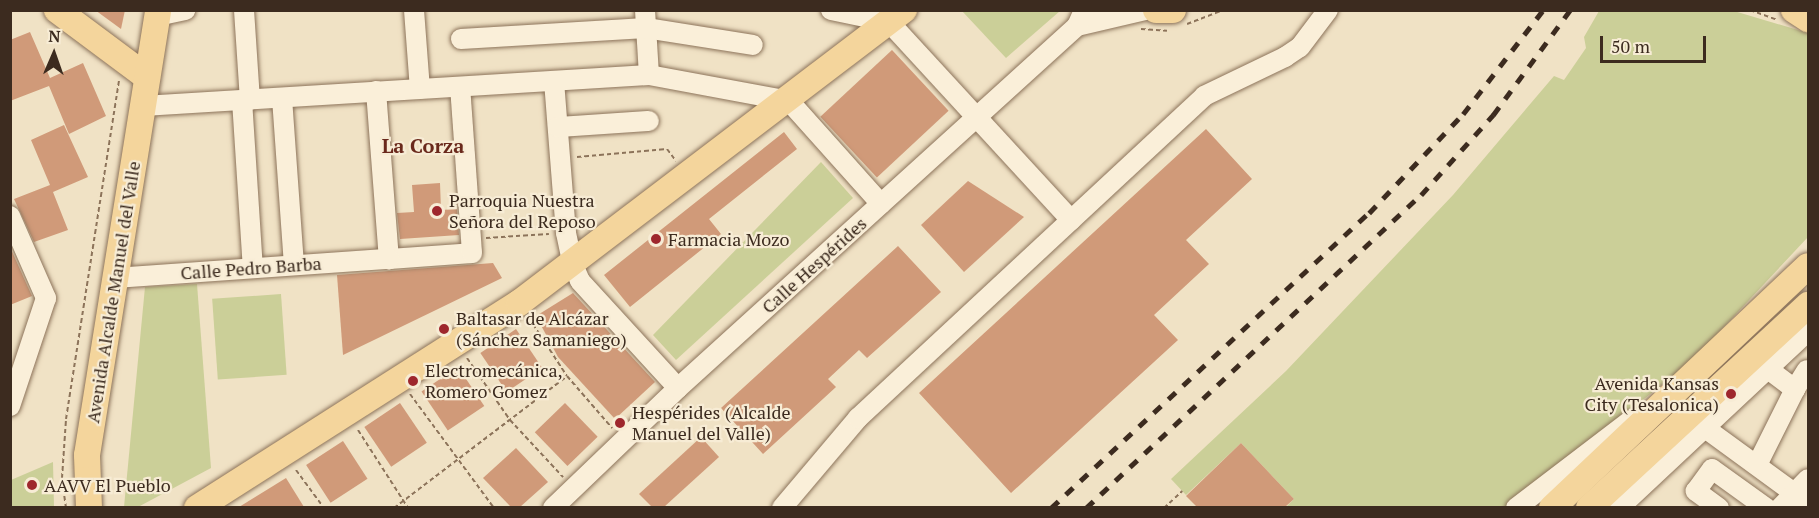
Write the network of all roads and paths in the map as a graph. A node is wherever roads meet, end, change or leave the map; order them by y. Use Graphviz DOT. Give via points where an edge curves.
graph roads {
  1 [pos="57,10"];
  2 [pos="185,10"];
  3 [pos="244,10"];
  4 [pos="414,10"];
  5 [pos="831,10"];
  6 [pos="1145,10"];
  7 [pos="1156,10"];
  8 [pos="1173,10"];
  9 [pos="1328,10"];
  10 [pos="1794,10"];
  11 [pos="157,13"];
  12 [pos="896,16"];
  13 [pos="1080,16"];
  14 [pos="645,19"];
  15 [pos="1809,19"];
  16 [pos="461,39"];
  17 [pos="753,45"];
  18 [pos="649,75"];
  19 [pos="120,76"];
  20 [pos="147,77"];
  21 [pos="554,81"];
  22 [pos="460,87"];
  23 [pos="420,89"];
  24 [pos="376,91"];
  25 [pos="282,98"];
  26 [pos="246,100"];
  27 [pos="789,101"];
  28 [pos="142,106"];
  29 [pos="976,118"];
  30 [pos="649,121"];
  31 [pos="558,127"];
  32 [pos="560,159"];
  33 [pos="688,177"];
  34 [pos="880,204"];
  35 [pos="10,216"];
  36 [pos="1071,220"];
  37 [pos="566,233"];
  38 [pos="471,239"];
  39 [pos="389,259"];
  40 [pos="294,265"];
  41 [pos="573,265"];
  42 [pos="1809,266"];
  43 [pos="253,268"];
  44 [pos="114,278"];
  45 [pos="519,303"];
  46 [pos="1809,305"];
  47 [pos="1809,331"];
  48 [pos="456,344"];
  49 [pos="1768,369"];
  50 [pos="1807,370"];
  51 [pos="1690,374"];
  52 [pos="567,376"];
  53 [pos="400,379"];
  54 [pos="678,388"];
  55 [pos="1795,390"];
  56 [pos="10,406"];
  57 [pos="347,412"];
  58 [pos="510,420"];
  59 [pos="1705,428"];
  60 [pos="622,440"];
  61 [pos="283,453"];
  62 [pos="456,460"];
  63 [pos="1757,465"];
  64 [pos="1809,479"];
  65 [pos="574,489"];
  66 [pos="1182,491"];
  67 [pos="1801,498"];
  68 [pos="227,500"];
  69 [pos="403,501"];
  70 [pos="66,507"];
  71 [pos="89,507"];
  72 [pos="197,507"];
  73 [pos="324,507"];
  74 [pos="394,507"];
  75 [pos="408,507"];
  76 [pos="494,507"];
  77 [pos="553,507"];
  78 [pos="782,507"];
  79 [pos="1166,507"];
  80 [pos="1516,507"];
  81 [pos="1552,507"];
  82 [pos="1589,507"];
  83 [pos="1619,507"];
  84 [pos="1719,507"];
  85 [pos="1766,507"];
  86 [pos="1780,507"];
  1 -- 20 [label="main road"];
  2 -- 11 [label="street"];
  3 -- 26 [label="street"];
  4 -- 23 [label="street"];
  5 -- 12 [label="street"];
  6 -- 13 [label="street"];
  7 -- 8 [label="main road"];
  9 -- 36 [label="street" via="1300,47 1204,96"];
  10 -- 15 [label="main road"];
  11 -- 20 [label="main road, Avenida Alcalde Manuel del Valle"];
  12 -- 27 [label="main road"];
  12 -- 29 [label="street"];
  13 -- 29 [label="street, Calle Hespérides"];
  14 -- 16 [label="street"];
  14 -- 17 [label="street"];
  14 -- 18 [label="street"];
  18 -- 21 [label="street"];
  18 -- 27 [label="street"];
  19 -- 70 [label="path" via="66,418 62,478"];
  20 -- 28 [label="main road, Avenida Alcalde Manuel del Valle"];
  21 -- 22 [label="street"];
  21 -- 31 [label="street"];
  22 -- 23 [label="street"];
  22 -- 38 [label="street"];
  23 -- 24 [label="street"];
  24 -- 25 [label="street"];
  24 -- 39 [label="street"];
  25 -- 26 [label="street"];
  25 -- 40 [label="street"];
  26 -- 28 [label="street"];
  26 -- 43 [label="street"];
  27 -- 33 [label="main road"];
  27 -- 34 [label="street"];
  28 -- 44 [label="main road, Avenida Alcalde Manuel del Valle"];
  29 -- 34 [label="street, Calle Hespérides"];
  29 -- 36 [label="street"];
  30 -- 31 [label="street"];
  31 -- 32 [label="street"];
  32 -- 33 [label="path" via="667,148"];
  32 -- 37 [label="street"];
  33 -- 41 [label="main road"];
  34 -- 54 [label="street, Calle Hespérides"];
  35 -- 56 [label="street" via="46,298"];
  36 -- 78 [label="street" via="858,418"];
  37 -- 38 [label="path"];
  37 -- 41 [label="street"];
  38 -- 39 [label="street, Calle Pedro Barba" via="472,253"];
  39 -- 40 [label="street, Calle Pedro Barba"];
  40 -- 43 [label="street, Calle Pedro Barba"];
  41 -- 45 [label="main road"];
  41 -- 54 [label="street" via="580,281"];
  42 -- 51 [label="main road"];
  43 -- 44 [label="street, Calle Pedro Barba"];
  44 -- 71 [label="main road, Avenida Alcalde Manuel del Valle" via="87,455"];
  45 -- 48 [label="main road"];
  45 -- 52 [label="path"];
  46 -- 82 [label="main road"];
  47 -- 49 [label="street"];
  48 -- 53 [label="main road"];
  48 -- 58 [label="path"];
  49 -- 55 [label="street"];
  49 -- 59 [label="street"];
  50 -- 55 [label="street"];
  51 -- 80 [label="street"];
  51 -- 81 [label="main road"];
  52 -- 58 [label="path"];
  52 -- 60 [label="path"];
  53 -- 57 [label="main road"];
  53 -- 62 [label="path"];
  54 -- 60 [label="street, Calle Hespérides"];
  55 -- 63 [label="street"];
  57 -- 61 [label="main road"];
  57 -- 69 [label="path"];
  58 -- 62 [label="path"];
  58 -- 65 [label="path"];
  59 -- 63 [label="street"];
  59 -- 83 [label="street"];
  60 -- 65 [label="street, Calle Hespérides"];
  61 -- 68 [label="main road"];
  61 -- 73 [label="path"];
  62 -- 69 [label="path"];
  62 -- 76 [label="path"];
  63 -- 67 [label="street"];
  64 -- 67 [label="street"];
  65 -- 77 [label="street, Calle Hespérides"];
  66 -- 79 [label="path"];
  67 -- 86 [label="street"];
  68 -- 72 [label="main road"];
  69 -- 74 [label="path"];
  69 -- 75 [label="path"];
  84 -- 85 [label="street" via="1696,491 1713,469"];
}
